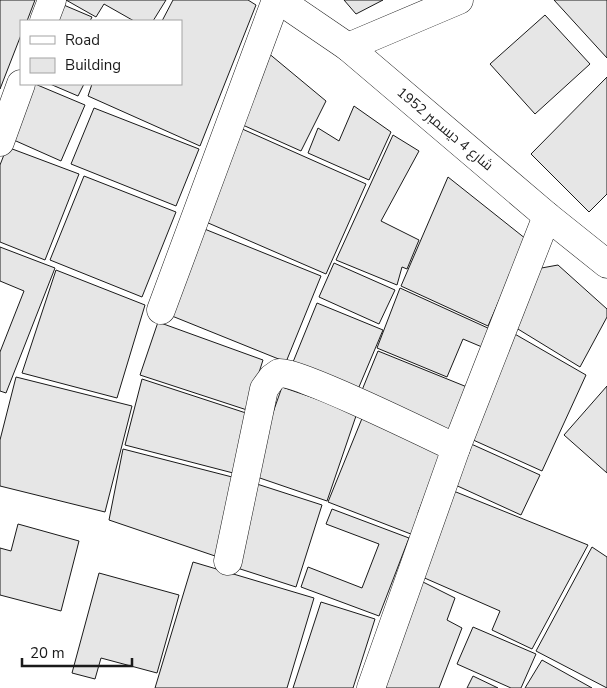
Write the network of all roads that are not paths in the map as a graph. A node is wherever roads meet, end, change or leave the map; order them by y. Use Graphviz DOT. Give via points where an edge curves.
graph roads {
  1 [pos="52,0"];
  2 [pos="277,0"];
  3 [pos="459,0"];
  4 [pos="44,20"];
  5 [pos="348,47"];
  6 [pos="21,85"];
  7 [pos="0,142"];
  8 [pos="547,216"];
  9 [pos="607,264"];
  10 [pos="161,310"];
  11 [pos="456,448"];
  12 [pos="228,561"];
  13 [pos="371,688"];
  1 -- 4 [label="street"];
  2 -- 5 [label="street, شارع 4 ديسمبر 1952"];
  2 -- 10 [label="street"];
  3 -- 5 [label="street"];
  5 -- 8 [label="street, شارع 4 ديسمبر 1952"];
  6 -- 7 [label="street"];
  8 -- 9 [label="street, شارع 4 ديسمبر 1952"];
  8 -- 11 [label="street"];
  11 -- 12 [label="street" via="319,385 279,373 264,389"];
  11 -- 13 [label="street"];
}
